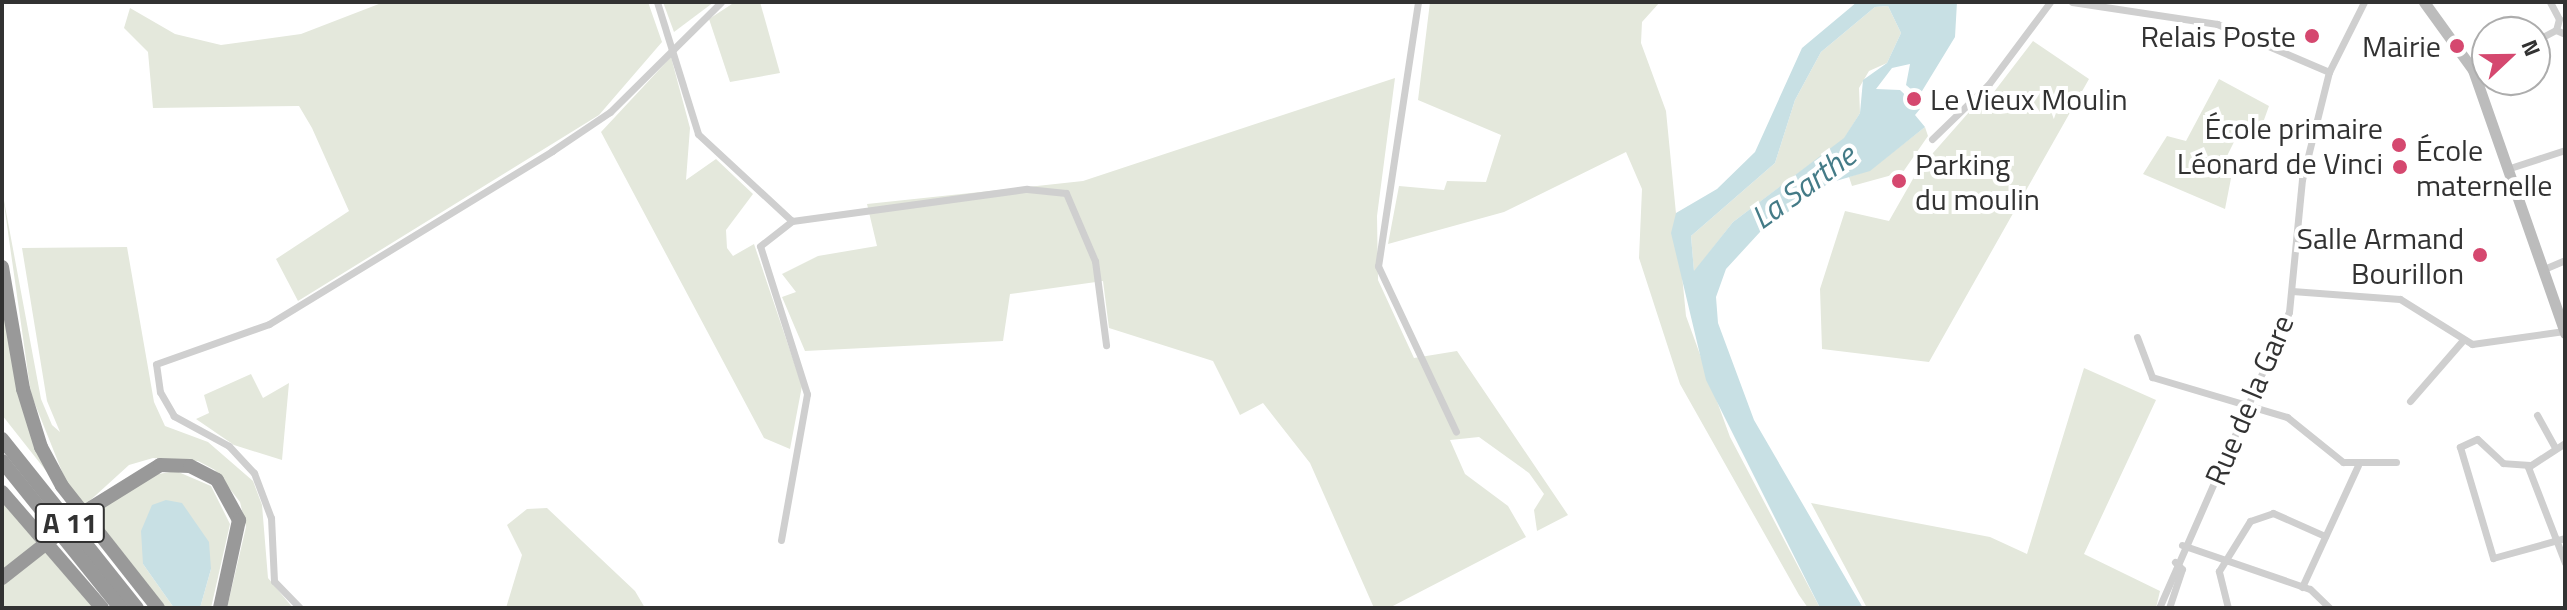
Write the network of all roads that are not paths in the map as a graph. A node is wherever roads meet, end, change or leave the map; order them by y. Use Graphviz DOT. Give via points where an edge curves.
graph roads {
  1 [pos="657,2"];
  2 [pos="721,2"];
  3 [pos="1418,2"];
  4 [pos="2050,2"];
  5 [pos="2072,2"];
  6 [pos="2364,2"];
  7 [pos="2424,2"];
  8 [pos="2550,2"];
  9 [pos="2562,19"];
  10 [pos="2556,30"];
  11 [pos="2551,33"];
  12 [pos="2565,34"];
  13 [pos="673,45"];
  14 [pos="2471,67"];
  15 [pos="2329,72"];
  16 [pos="2483,96"];
  17 [pos="1932,139"];
  18 [pos="2565,150"];
  19 [pos="2510,168"];
  20 [pos="792,221"];
  21 [pos="2565,260"];
  22 [pos="2,267"];
  23 [pos="2544,269"];
  24 [pos="2292,291"];
  25 [pos="2564,332"];
  26 [pos="2137,337"];
  27 [pos="2463,340"];
  28 [pos="1106,345"];
  29 [pos="2410,401"];
  30 [pos="2248,409"];
  31 [pos="2537,415"];
  32 [pos="1456,432"];
  33 [pos="2,439"];
  34 [pos="2565,443"];
  35 [pos="2555,448"];
  36 [pos="2,461"];
  37 [pos="2396,462"];
  38 [pos="2358,465"];
  39 [pos="2530,465"];
  40 [pos="2,492"];
  41 [pos="2325,536"];
  42 [pos="781,540"];
  43 [pos="2561,540"];
  44 [pos="2182,545"];
  45 [pos="2175,562"];
  46 [pos="2224,562"];
  47 [pos="2565,563"];
  48 [pos="2,578"];
  49 [pos="2302,587"];
  50 [pos="102,608"];
  51 [pos="120,608"];
  52 [pos="137,608"];
  53 [pos="158,608"];
  54 [pos="220,608"];
  55 [pos="300,608"];
  56 [pos="2159,608"];
  57 [pos="2169,608"];
  58 [pos="2228,608"];
  59 [pos="2330,608"];
  1 -- 13 [label="street"];
  2 -- 13 [label="street"];
  3 -- 32 [label="street" via="1378,266"];
  4 -- 17 [label="street" via="1988,85"];
  5 -- 15 [label="street" via="2217,24"];
  6 -- 15 [label="street, Rue de la Gare"];
  7 -- 14 [label="street"];
  8 -- 9 [label="street"];
  9 -- 10 [label="street"];
  10 -- 11 [label="street"];
  10 -- 12 [label="street"];
  13 -- 20 [label="street" via="698,134"];
  13 -- 55 [label="street" via="610,112 552,151 269,324 156,364 160,392 174,416 229,446 254,473 271,518 274,581"];
  15 -- 24 [label="street, Rue de la Gare" via="2302,180"];
  16 -- 19 [label="street"];
  18 -- 19 [label="street"];
  19 -- 23 [label="street"];
  20 -- 28 [label="street" via="1027,189 1066,193 1095,261"];
  20 -- 42 [label="street" via="760,246 807,394"];
  21 -- 23 [label="street"];
  22 -- 53 [label="highway" via="41,447 62,486"];
  23 -- 25 [label="street"];
  24 -- 27 [label="street" via="2400,299"];
  24 -- 30 [label="street, Rue de la Gare"];
  25 -- 27 [label="street" via="2495,344"];
  26 -- 30 [label="street" via="2152,377"];
  27 -- 29 [label="street"];
  30 -- 38 [label="street" via="2287,417 2329,455"];
  30 -- 44 [label="street, Rue de la Gare"];
  31 -- 35 [label="street"];
  33 -- 52 [label="highway, A 11"];
  34 -- 35 [label="street"];
  35 -- 39 [label="street"];
  36 -- 51 [label="highway, A 11"];
  37 -- 38 [label="street"];
  38 -- 41 [label="street"];
  39 -- 43 [label="street"];
  39 -- 43 [label="street" via="2503,463 2477,439 2460,447 2493,558"];
  40 -- 50 [label="highway"];
  41 -- 46 [label="street" via="2261,515 2243,528"];
  41 -- 49 [label="street"];
  43 -- 47 [label="street"];
  44 -- 45 [label="street, Rue de la Gare"];
  44 -- 46 [label="street"];
  45 -- 56 [label="street, Rue de la Gare"];
  45 -- 57 [label="street" via="2182,569"];
  46 -- 49 [label="street"];
  46 -- 58 [label="street" via="2218,582"];
  48 -- 54 [label="highway, bridge" via="91,508 160,465 190,466 217,480 239,520"];
  49 -- 59 [label="street"];
}
